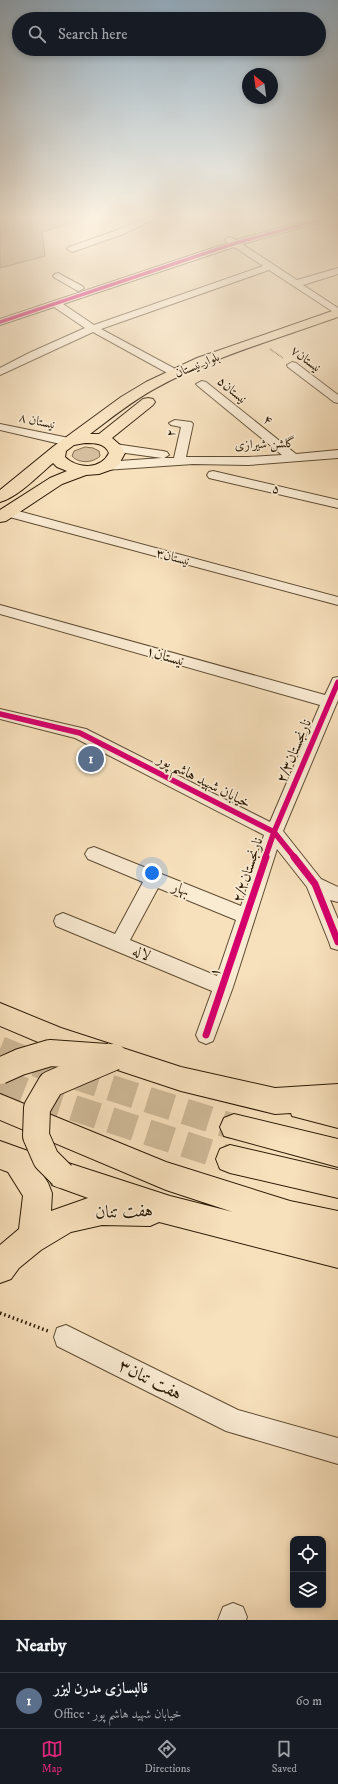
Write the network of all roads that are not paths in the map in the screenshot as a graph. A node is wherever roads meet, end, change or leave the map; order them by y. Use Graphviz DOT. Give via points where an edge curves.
graph roads {
  1 [pos="65,293"];
  2 [pos="84,293"];
  3 [pos="195,293"];
  4 [pos="308,293"];
  5 [pos="54,303"];
  6 [pos="338,312"];
  7 [pos="0,314"];
  8 [pos="0,322"];
  9 [pos="338,323"];
  10 [pos="92,328"];
  11 [pos="292,365"];
  12 [pos="0,372"];
  13 [pos="175,373"];
  14 [pos="202,384"];
  15 [pos="338,400"];
  16 [pos="243,418"];
  17 [pos="175,423"];
  18 [pos="0,428"];
  19 [pos="101,440"];
  20 [pos="63,447"];
  21 [pos="115,448"];
  22 [pos="338,454"];
  23 [pos="180,458"];
  24 [pos="294,458"];
  25 [pos="193,460"];
  26 [pos="106,466"];
  27 [pos="85,470"];
  28 [pos="213,475"];
  29 [pos="0,497"];
  30 [pos="338,504"];
  31 [pos="4,515"];
  32 [pos="338,601"];
  33 [pos="0,609"];
  34 [pos="334,693"];
  35 [pos="0,714"];
  36 [pos="274,832"];
  37 [pos="94,854"];
  38 [pos="154,878"];
  39 [pos="315,884"];
  40 [pos="338,895"];
  41 [pos="246,916"];
  42 [pos="63,921"];
  43 [pos="338,942"];
  44 [pos="119,944"];
  45 [pos="224,987"];
  46 [pos="0,1014"];
  47 [pos="206,1035"];
  48 [pos="114,1057"];
  49 [pos="0,1071"];
  50 [pos="338,1097"];
  51 [pos="275,1101"];
  52 [pos="0,1108"];
  53 [pos="338,1115"];
  54 [pos="234,1127"];
  55 [pos="338,1153"];
  56 [pos="0,1155"];
  57 [pos="230,1159"];
  58 [pos="338,1184"];
  59 [pos="170,1211"];
  60 [pos="338,1226"];
  61 [pos="33,1235"];
  62 [pos="338,1252"];
  63 [pos="0,1268"];
  64 [pos="66,1337"];
  65 [pos="338,1451"];
  1 -- 7 [label="street"];
  2 -- 5 [label="street"];
  3 -- 10 [label="street"];
  4 -- 6 [label="street"];
  5 -- 8 [label="street"];
  5 -- 10 [label="street"];
  6 -- 13 [label="main road, بلوار نیستان"];
  9 -- 19 [label="main road, بلوار نیستان" via="214,368 165,391 141,406"];
  10 -- 12 [label="street"];
  10 -- 13 [label="street"];
  11 -- 15 [label="street, ۷نیستان"];
  13 -- 20 [label="main road, بلوار نیستان" via="126,400"];
  14 -- 16 [label="street, ۵نیستان"];
  16 -- 24 [label="street, ۴"];
  17 -- 23 [label="street, ۲" via="187,424"];
  18 -- 20 [label="street, نیستان ۸"];
  19 -- 20 [label="main road" via="84,438"];
  19 -- 21 [label="main road"];
  20 -- 27 [label="main road" via="57,458 60,462 66,467"];
  20 -- 29 [label="main road, بلوار نیستان"];
  21 -- 23 [label="street, گلشن شیرازی"];
  21 -- 26 [label="main road" via="116,458"];
  22 -- 24 [label="street, گلشن شیرازی"];
  23 -- 25 [label="street, گلشن شیرازی"];
  24 -- 25 [label="street, گلشن شیرازی" via="248,461"];
  25 -- 26 [label="street, گلشن شیرازی"];
  26 -- 27 [label="main road"];
  27 -- 31 [label="main road" via="56,481"];
  28 -- 30 [label="street, ۵"];
  31 -- 32 [label="street, ۳نیستان"];
  33 -- 34 [label="street, ۱نیستان"];
  34 -- 36 [label="street, ۲/۳نارنجستان"];
  35 -- 36 [label="street, خیابان شهید هاشم پور" via="80,733"];
  36 -- 39 [label="street, خیابان شهید هاشم پور"];
  36 -- 41 [label="street, ۲/۲نارنجستان"];
  37 -- 38 [label="street, بهار"];
  38 -- 41 [label="street, بهار"];
  38 -- 44 [label="street"];
  39 -- 40 [label="street"];
  39 -- 43 [label="street, خیابان شهید هاشم پور"];
  41 -- 45 [label="street, ۱"];
  42 -- 44 [label="street, لاله ‍"];
  44 -- 45 [label="street, لاله ‍"];
  45 -- 47 [label="street, ۱"];
  46 -- 48 [label="main road"];
  48 -- 49 [label="main road, bridge" via="50,1054 20,1062"];
  48 -- 51 [label="main road" via="181,1079"];
  48 -- 59 [label="main road, bridge" via="51,1084 37,1108 36,1136 46,1159 62,1174"];
  50 -- 51 [label="main road"];
  51 -- 53 [label="main road"];
  52 -- 60 [label="main road" via="166,1176 290,1216"];
  54 -- 55 [label="main road"];
  56 -- 61 [label="main road" via="18,1161 38,1193"];
  57 -- 58 [label="main road"];
  59 -- 61 [label="main road, هفت تنان" via="95,1211 64,1220"];
  59 -- 62 [label="main road"];
  61 -- 63 [label="main road, هفت تنان"];
  64 -- 65 [label="street, هفت تنان۳" via="235,1422"];
}
